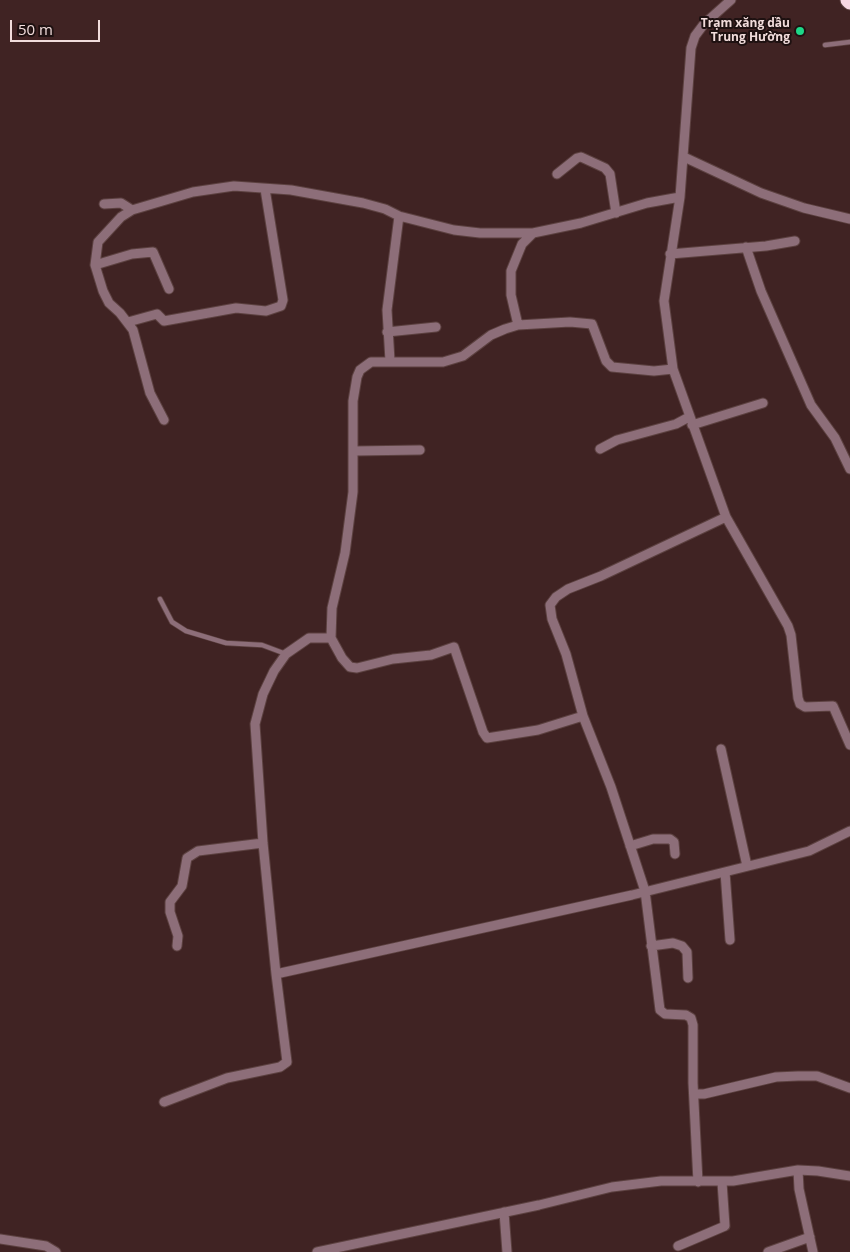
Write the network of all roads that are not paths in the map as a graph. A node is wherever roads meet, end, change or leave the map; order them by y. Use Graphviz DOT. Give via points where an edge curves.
graph roads {
  1 [pos="732,0"];
  2 [pos="850,42"];
  3 [pos="825,44"];
  4 [pos="684,157"];
  5 [pos="557,174"];
  6 [pos="265,189"];
  7 [pos="680,198"];
  8 [pos="104,204"];
  9 [pos="132,210"];
  10 [pos="616,213"];
  11 [pos="399,216"];
  12 [pos="850,219"];
  13 [pos="532,233"];
  14 [pos="795,241"];
  15 [pos="746,247"];
  16 [pos="670,254"];
  17 [pos="95,265"];
  18 [pos="169,289"];
  19 [pos="128,322"];
  20 [pos="518,325"];
  21 [pos="436,327"];
  22 [pos="387,332"];
  23 [pos="390,361"];
  24 [pos="673,369"];
  25 [pos="763,403"];
  26 [pos="164,420"];
  27 [pos="690,421"];
  28 [pos="600,449"];
  29 [pos="420,450"];
  30 [pos="354,451"];
  31 [pos="850,469"];
  32 [pos="726,517"];
  33 [pos="160,599"];
  34 [pos="331,638"];
  35 [pos="286,654"];
  36 [pos="583,716"];
  37 [pos="850,744"];
  38 [pos="721,749"];
  39 [pos="850,832"];
  40 [pos="263,844"];
  41 [pos="630,846"];
  42 [pos="675,854"];
  43 [pos="747,866"];
  44 [pos="725,872"];
  45 [pos="645,891"];
  46 [pos="730,940"];
  47 [pos="177,946"];
  48 [pos="651,946"];
  49 [pos="276,974"];
  50 [pos="688,978"];
  51 [pos="850,1088"];
  52 [pos="694,1094"];
  53 [pos="164,1102"];
  54 [pos="798,1170"];
  55 [pos="850,1176"];
  56 [pos="698,1182"];
  57 [pos="722,1182"];
  58 [pos="504,1212"];
  59 [pos="810,1237"];
  60 [pos="0,1239"];
  61 [pos="678,1246"];
  62 [pos="56,1252"];
  63 [pos="317,1252"];
  64 [pos="507,1252"];
  65 [pos="768,1252"];
  66 [pos="813,1252"];
  1 -- 4 [label="street" via="695,36"];
  2 -- 3 [label="lane"];
  4 -- 7 [label="street"];
  4 -- 12 [label="street" via="761,193"];
  5 -- 10 [label="street" via="577,158 605,168 610,174"];
  6 -- 9 [label="street" via="211,188"];
  6 -- 11 [label="street" via="291,190 363,203 385,208"];
  6 -- 19 [label="street" via="283,300 281,306 266,311 236,308 163,321 157,314"];
  7 -- 10 [label="street" via="647,203"];
  7 -- 16 [label="street"];
  8 -- 9 [label="street" via="121,203"];
  9 -- 17 [label="street" via="98,242"];
  10 -- 13 [label="street"];
  11 -- 13 [label="street" via="454,230"];
  11 -- 22 [label="street"];
  13 -- 20 [label="street" via="522,244 511,271 511,295"];
  14 -- 15 [label="street"];
  15 -- 16 [label="street"];
  15 -- 31 [label="street" via="811,405 838,444"];
  16 -- 24 [label="street" via="664,300"];
  17 -- 18 [label="street" via="132,254 153,252"];
  17 -- 19 [label="street" via="109,303"];
  19 -- 26 [label="street" via="150,393"];
  20 -- 23 [label="street" via="491,335 454,360"];
  20 -- 24 [label="street" via="591,323 606,361 612,367 654,371"];
  21 -- 22 [label="street"];
  22 -- 23 [label="street"];
  23 -- 30 [label="street" via="370,362 357,377 353,401"];
  24 -- 27 [label="street"];
  25 -- 27 [label="street"];
  27 -- 28 [label="street" via="617,440"];
  27 -- 32 [label="street"];
  29 -- 30 [label="street"];
  30 -- 34 [label="street" via="349,527 332,608"];
  32 -- 36 [label="street" via="556,597 550,605"];
  32 -- 37 [label="street" via="788,626 800,704 805,707 833,706"];
  33 -- 35 [label="lane" via="172,622 186,631 226,643 262,645"];
  34 -- 35 [label="street" via="309,638"];
  34 -- 36 [label="street" via="342,658 353,668 431,655 454,647 482,732 487,738 538,730"];
  35 -- 40 [label="street" via="263,694 255,724"];
  36 -- 41 [label="street"];
  38 -- 43 [label="street"];
  39 -- 43 [label="street" via="809,850"];
  40 -- 47 [label="street" via="198,850 187,858 182,886 170,902 178,936"];
  40 -- 49 [label="street"];
  41 -- 42 [label="street" via="670,839 674,842"];
  41 -- 45 [label="street"];
  43 -- 44 [label="street"];
  44 -- 45 [label="street"];
  44 -- 46 [label="street"];
  45 -- 48 [label="street"];
  45 -- 49 [label="street"];
  48 -- 50 [label="street" via="673,943 682,946 687,952"];
  48 -- 52 [label="street" via="660,1010 665,1014 686,1015 694,1025"];
  49 -- 53 [label="street" via="287,1062 280,1067 227,1078"];
  51 -- 52 [label="street" via="817,1076 798,1076"];
  52 -- 56 [label="street"];
  54 -- 55 [label="street"];
  54 -- 57 [label="street"];
  54 -- 59 [label="street"];
  56 -- 57 [label="street"];
  56 -- 58 [label="street" via="661,1181 612,1187"];
  57 -- 61 [label="street" via="725,1226"];
  58 -- 63 [label="street"];
  58 -- 64 [label="street"];
  59 -- 65 [label="street"];
  59 -- 66 [label="street"];
  60 -- 62 [label="street" via="46,1246"];
}
